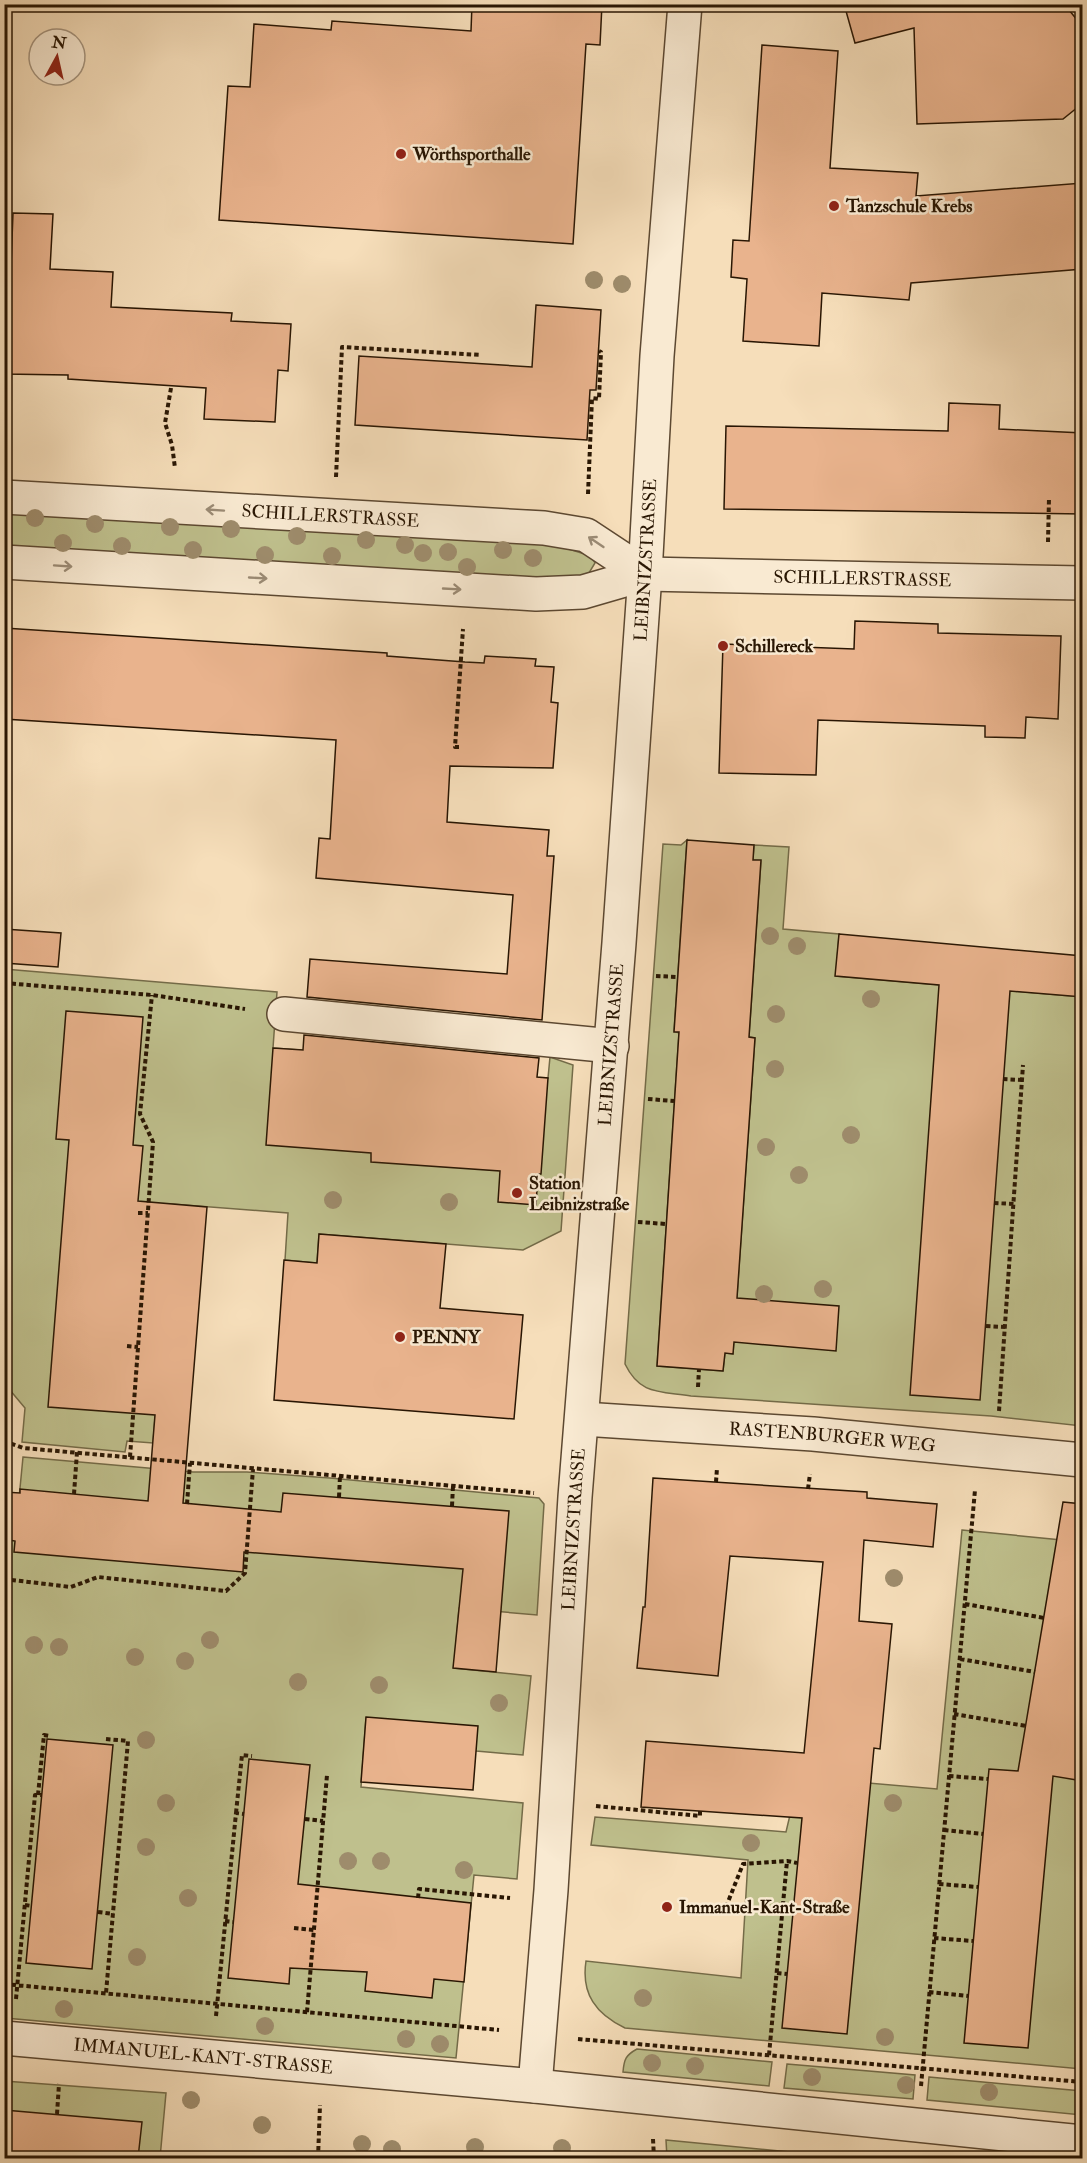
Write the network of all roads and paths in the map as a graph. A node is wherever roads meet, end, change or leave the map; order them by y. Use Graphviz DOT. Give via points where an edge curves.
graph roads {
  1 [pos="685,4"];
  2 [pos="598,351"];
  3 [pos="481,355"];
  4 [pos="171,388"];
  5 [pos="4,497"];
  6 [pos="1049,498"];
  7 [pos="1049,504"];
  8 [pos="180,508"];
  9 [pos="334,517"];
  10 [pos="586,535"];
  11 [pos="4,562"];
  12 [pos="645,574"];
  13 [pos="1083,583"];
  14 [pos="466,590"];
  15 [pos="459,747"];
  16 [pos="4,983"];
  17 [pos="152,995"];
  18 [pos="284,1014"];
  19 [pos="612,1046"];
  20 [pos="1023,1065"];
  21 [pos="1003,1079"];
  22 [pos="1022,1080"];
  23 [pos="994,1203"];
  24 [pos="1014,1204"];
  25 [pos="138,1213"];
  26 [pos="148,1214"];
  27 [pos="986,1326"];
  28 [pos="1005,1327"];
  29 [pos="127,1346"];
  30 [pos="138,1347"];
  31 [pos="583,1419"];
  32 [pos="4,1441"];
  33 [pos="978,1449"];
  34 [pos="77,1452"];
  35 [pos="130,1457"];
  36 [pos="1083,1460"];
  37 [pos="190,1463"];
  38 [pos="253,1469"];
  39 [pos="340,1476"];
  40 [pos="453,1486"];
  41 [pos="74,1494"];
  42 [pos="339,1497"];
  43 [pos="576,1497"];
  44 [pos="187,1504"];
  45 [pos="452,1506"];
  46 [pos="971,1531"];
  47 [pos="4,1579"];
  48 [pos="964,1604"];
  49 [pos="1044,1618"];
  50 [pos="960,1659"];
  51 [pos="1035,1672"];
  52 [pos="954,1714"];
  53 [pos="1026,1726"];
  54 [pos="50,1736"];
  55 [pos="106,1739"];
  56 [pos="252,1756"];
  57 [pos="327,1775"];
  58 [pos="949,1776"];
  59 [pos="988,1779"];
  60 [pos="556,1802"];
  61 [pos="700,1811"];
  62 [pos="236,1813"];
  63 [pos="244,1814"];
  64 [pos="305,1819"];
  65 [pos="323,1821"];
  66 [pos="944,1830"];
  67 [pos="983,1834"];
  68 [pos="787,1861"];
  69 [pos="797,1863"];
  70 [pos="939,1884"];
  71 [pos="978,1887"];
  72 [pos="418,1898"];
  73 [pos="550,1902"];
  74 [pos="25,1905"];
  75 [pos="32,1906"];
  76 [pos="726,1907"];
  77 [pos="98,1912"];
  78 [pos="113,1914"];
  79 [pos="225,1921"];
  80 [pos="233,1922"];
  81 [pos="294,1928"];
  82 [pos="314,1930"];
  83 [pos="934,1938"];
  84 [pos="973,1941"];
  85 [pos="19,1971"];
  86 [pos="777,1973"];
  87 [pos="787,1974"];
  88 [pos="218,1990"];
  89 [pos="929,1992"];
  90 [pos="106,1993"];
  91 [pos="968,1996"];
  92 [pos="307,2012"];
  93 [pos="4,2038"];
  94 [pos="924,2045"];
  95 [pos="769,2055"];
  96 [pos="535,2086"];
  97 [pos="318,2142"];
  98 [pos="1083,2142"];
  99 [pos="318,2158"];
  1 -- 12 [label="street, LEIBNIZSTRASSE" via="657,356"];
  2 -- 10 [label="path" via="598,399 592,398"];
  3 -- 9 [label="path" via="342,347"];
  4 -- 8 [label="path" via="165,423 172,445"];
  5 -- 8 [label="street, SCHILLERSTRASSE"];
  6 -- 7 [label="path"];
  9 -- 8 [label="street, SCHILLERSTRASSE, one-way"];
  9 -- 10 [label="street, SCHILLERSTRASSE" via="544,528"];
  12 -- 10 [label="street, SCHILLERSTRASSE, one-way"];
  11 -- 14 [label="street, SCHILLERSTRASSE, one-way"];
  12 -- 13 [label="street, SCHILLERSTRASSE"];
  12 -- 14 [label="street, SCHILLERSTRASSE" via="583,592"];
  12 -- 19 [label="street, LEIBNIZSTRASSE"];
  14 -- 15 [label="path" via="455,747"];
  16 -- 17 [label="path"];
  17 -- 18 [label="path"];
  17 -- 26 [label="path" via="140,1082 140,1114 153,1143"];
  18 -- 19 [label="street"];
  19 -- 31 [label="street, LEIBNIZSTRASSE"];
  20 -- 22 [label="path"];
  21 -- 22 [label="path"];
  22 -- 24 [label="path"];
  23 -- 24 [label="path"];
  24 -- 28 [label="path"];
  25 -- 26 [label="path"];
  26 -- 30 [label="path"];
  27 -- 28 [label="path"];
  28 -- 33 [label="path" via="998,1425"];
  29 -- 30 [label="path"];
  30 -- 35 [label="path"];
  31 -- 33 [label="street, RASTENBURGER WEG"];
  31 -- 43 [label="street, LEIBNIZSTRASSE"];
  32 -- 34 [label="path" via="23,1448"];
  33 -- 36 [label="street, RASTENBURGER WEG"];
  34 -- 35 [label="path"];
  34 -- 41 [label="path"];
  35 -- 37 [label="path"];
  37 -- 38 [label="path"];
  37 -- 44 [label="path"];
  38 -- 39 [label="path"];
  38 -- 47 [label="path" via="245,1573 226,1591 98,1577 71,1587"];
  39 -- 40 [label="path"];
  39 -- 42 [label="path"];
  40 -- 43 [label="path"];
  40 -- 45 [label="path"];
  43 -- 60 [label="street, LEIBNIZSTRASSE"];
  46 -- 48 [label="path"];
  48 -- 49 [label="path"];
  48 -- 50 [label="path"];
  50 -- 51 [label="path"];
  50 -- 52 [label="path"];
  52 -- 53 [label="path"];
  52 -- 58 [label="path"];
  54 -- 74 [label="path" via="44,1735 40,1795 35,1795"];
  55 -- 78 [label="path" via="128,1741"];
  56 -- 62 [label="path" via="242,1755"];
  57 -- 65 [label="path"];
  58 -- 59 [label="path"];
  58 -- 66 [label="path"];
  60 -- 61 [label="path" via="700,1816"];
  60 -- 73 [label="street, LEIBNIZSTRASSE"];
  62 -- 63 [label="path"];
  62 -- 79 [label="path"];
  64 -- 65 [label="path"];
  65 -- 82 [label="path"];
  66 -- 67 [label="path"];
  66 -- 70 [label="path"];
  68 -- 69 [label="path"];
  68 -- 76 [label="path" via="743,1864"];
  68 -- 86 [label="path"];
  70 -- 71 [label="path"];
  70 -- 83 [label="path"];
  72 -- 73 [label="path" via="419,1889"];
  73 -- 96 [label="street, LEIBNIZSTRASSE"];
  74 -- 75 [label="path"];
  74 -- 85 [label="path"];
  77 -- 78 [label="path"];
  78 -- 90 [label="path"];
  79 -- 80 [label="path"];
  79 -- 88 [label="path"];
  81 -- 82 [label="path"];
  82 -- 92 [label="path"];
  83 -- 84 [label="path"];
  83 -- 89 [label="path"];
  86 -- 87 [label="path"];
  86 -- 95 [label="path"];
  89 -- 91 [label="path"];
  89 -- 94 [label="path"];
  93 -- 96 [label="street, IMMANUEL-KANT-STRASSE"];
  96 -- 98 [label="street, IMMANUEL-KANT-STRASSE"];
  97 -- 99 [label="path"];
}
